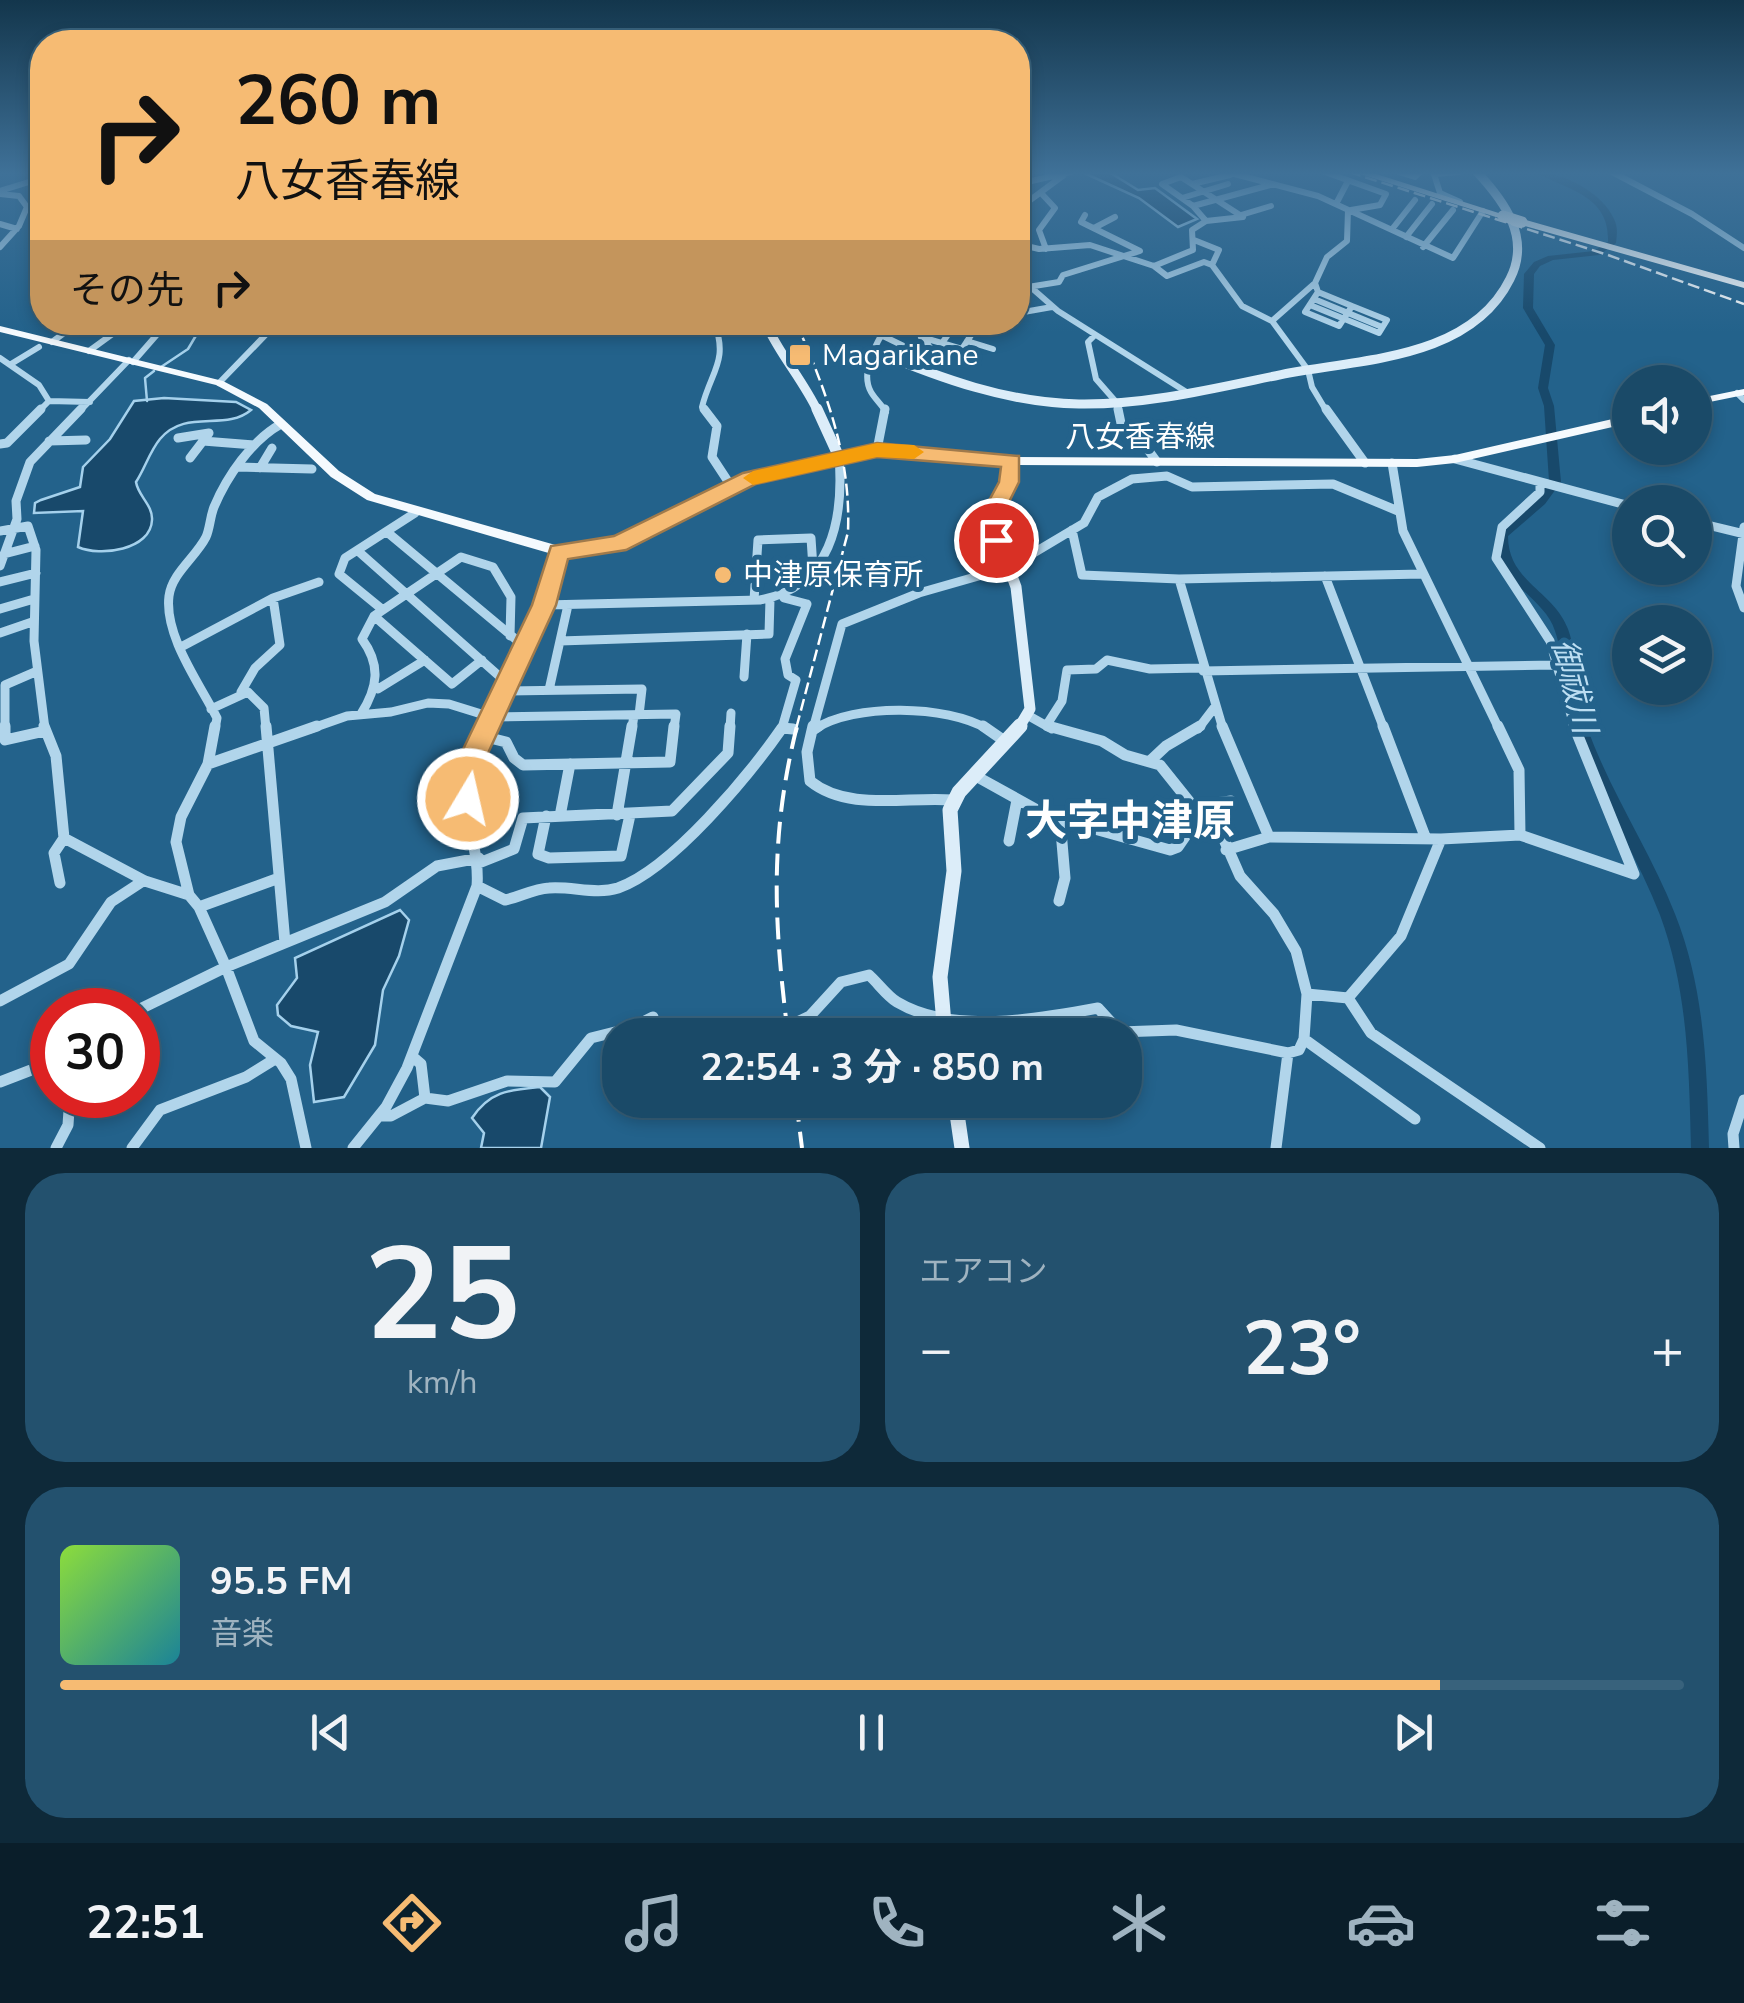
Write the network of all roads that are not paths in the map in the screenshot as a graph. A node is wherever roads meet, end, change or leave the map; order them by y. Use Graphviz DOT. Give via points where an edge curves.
graph roads {
  1 [pos="5,226"];
  2 [pos="19,226"];
  3 [pos="1043,226"];
  4 [pos="1081,226"];
  5 [pos="1091,226"];
  6 [pos="1099,226"];
  7 [pos="1199,226"];
  8 [pos="1348,226"];
  9 [pos="1386,226"];
  10 [pos="1394,226"];
  11 [pos="1415,226"];
  12 [pos="1442,226"];
  13 [pos="1474,226"];
  14 [pos="1516,226"];
  15 [pos="1535,226"];
  16 [pos="1710,226"];
  17 [pos="1094,228"];
  18 [pos="1392,228"];
  19 [pos="17,229"];
  20 [pos="1406,237"];
  21 [pos="1194,240"];
  22 [pos="1030,246"];
  23 [pos="1092,246"];
  24 [pos="0,247"];
  25 [pos="1423,247"];
  26 [pos="1046,248"];
  27 [pos="1744,248"];
  28 [pos="1125,257"];
  29 [pos="1212,265"];
  30 [pos="1154,266"];
  31 [pos="1315,283"];
  32 [pos="1744,285"];
  33 [pos="1030,287"];
  34 [pos="1030,289"];
  35 [pos="1314,299"];
  36 [pos="1052,308"];
  37 [pos="1030,311"];
  38 [pos="1348,313"];
  39 [pos="1272,321"];
  40 [pos="0,328"];
  41 [pos="61,335"];
  42 [pos="110,335"];
  43 [pos="156,335"];
  44 [pos="266,335"];
  45 [pos="719,335"];
  46 [pos="770,335"];
  47 [pos="882,335"];
  48 [pos="924,335"];
  49 [pos="949,335"];
  50 [pos="971,335"];
  51 [pos="1094,336"];
  52 [pos="922,338"];
  53 [pos="52,342"];
  54 [pos="967,342"];
  55 [pos="942,343"];
  56 [pos="39,347"];
  57 [pos="910,349"];
  58 [pos="993,349"];
  59 [pos="88,351"];
  60 [pos="876,351"];
  61 [pos="920,354"];
  62 [pos="935,354"];
  63 [pos="0,358"];
  64 [pos="131,361"];
  65 [pos="11,364"];
  66 [pos="1308,370"];
  67 [pos="219,384"];
  68 [pos="1188,393"];
  69 [pos="1742,395"];
  70 [pos="1712,399"];
  71 [pos="49,401"];
  72 [pos="90,402"];
  73 [pos="1118,403"];
  74 [pos="1612,422"];
  75 [pos="281,424"];
  76 [pos="178,438"];
  77 [pos="86,440"];
  78 [pos="49,441"];
  79 [pos="203,441"];
  80 [pos="0,444"];
  81 [pos="254,445"];
  82 [pos="272,448"];
  83 [pos="877,450"];
  84 [pos="839,457"];
  85 [pos="190,458"];
  86 [pos="1455,460"];
  87 [pos="1012,461"];
  88 [pos="1157,462"];
  89 [pos="1365,463"];
  90 [pos="1392,464"];
  91 [pos="238,467"];
  92 [pos="260,468"];
  93 [pos="312,469"];
  94 [pos="1542,483"];
  95 [pos="731,486"];
  96 [pos="1612,501"];
  97 [pos="1398,511"];
  98 [pos="415,513"];
  99 [pos="1712,526"];
  100 [pos="14,527"];
  101 [pos="1072,530"];
  102 [pos="0,531"];
  103 [pos="387,532"];
  104 [pos="1743,532"];
  105 [pos="36,546"];
  106 [pos="358,550"];
  107 [pos="559,552"];
  108 [pos="1,562"];
  109 [pos="1010,567"];
  110 [pos="813,568"];
  111 [pos="36,573"];
  112 [pos="436,574"];
  113 [pos="1422,574"];
  114 [pos="1325,576"];
  115 [pos="1179,579"];
  116 [pos="0,582"];
  117 [pos="319,582"];
  118 [pos="406,594"];
  119 [pos="34,598"];
  120 [pos="273,598"];
  121 [pos="776,598"];
  122 [pos="754,600"];
  123 [pos="544,605"];
  124 [pos="568,606"];
  125 [pos="1744,608"];
  126 [pos="0,609"];
  127 [pos="379,613"];
  128 [pos="32,622"];
  129 [pos="0,633"];
  130 [pos="747,634"];
  131 [pos="510,636"];
  132 [pos="560,641"];
  133 [pos="181,647"];
  134 [pos="525,647"];
  135 [pos="425,660"];
  136 [pos="482,660"];
  137 [pos="1555,665"];
  138 [pos="1469,668"];
  139 [pos="1202,670"];
  140 [pos="1361,670"];
  141 [pos="35,672"];
  142 [pos="744,677"];
  143 [pos="507,688"];
  144 [pos="378,689"];
  145 [pos="548,690"];
  146 [pos="241,692"];
  147 [pos="1214,708"];
  148 [pos="211,709"];
  149 [pos="732,713"];
  150 [pos="361,714"];
  151 [pos="636,715"];
  152 [pos="1028,716"];
  153 [pos="491,718"];
  154 [pos="1046,726"];
  155 [pos="797,730"];
  156 [pos="45,731"];
  157 [pos="482,736"];
  158 [pos="3,741"];
  159 [pos="268,741"];
  160 [pos="1006,742"];
  161 [pos="1150,760"];
  162 [pos="626,762"];
  163 [pos="208,764"];
  164 [pos="570,764"];
  165 [pos="974,775"];
  166 [pos="953,800"];
  167 [pos="1016,800"];
  168 [pos="1231,801"];
  169 [pos="1196,811"];
  170 [pos="624,815"];
  171 [pos="546,816"];
  172 [pos="560,816"];
  173 [pos="1060,819"];
  174 [pos="1520,836"];
  175 [pos="1269,837"];
  176 [pos="64,838"];
  177 [pos="1426,839"];
  178 [pos="1440,839"];
  179 [pos="1009,841"];
  180 [pos="1226,850"];
  181 [pos="479,861"];
  182 [pos="280,878"];
  183 [pos="143,881"];
  184 [pos="60,884"];
  185 [pos="477,886"];
  186 [pos="189,895"];
  187 [pos="1059,901"];
  188 [pos="199,907"];
  189 [pos="285,943"];
  190 [pos="226,967"];
  191 [pos="1308,994"];
  192 [pos="1348,998"];
  193 [pos="160,999"];
  194 [pos="0,1000"];
  195 [pos="652,1017"];
  196 [pos="806,1018"];
  197 [pos="939,1018"];
  198 [pos="942,1018"];
  199 [pos="1046,1018"];
  200 [pos="1107,1018"];
  201 [pos="1142,1031"];
  202 [pos="1304,1039"];
  203 [pos="1288,1053"];
  204 [pos="414,1058"];
  205 [pos="275,1059"];
  206 [pos="30,1070"];
  207 [pos="0,1082"];
  208 [pos="425,1098"];
  209 [pos="1744,1100"];
  210 [pos="379,1116"];
  211 [pos="68,1118"];
  212 [pos="957,1118"];
  213 [pos="1416,1119"];
  214 [pos="56,1148"];
  215 [pos="132,1148"];
  216 [pos="306,1148"];
  217 [pos="354,1148"];
  218 [pos="962,1148"];
  219 [pos="1276,1148"];
  220 [pos="1540,1148"];
  221 [pos="1734,1148"];
  1 -- 19 [label="street"];
  2 -- 19 [label="street"];
  3 -- 26 [label="street"];
  4 -- 23 [label="street"];
  5 -- 17 [label="street"];
  6 -- 17 [label="street"];
  7 -- 21 [label="street" via="1192,230"];
  8 -- 31 [label="street" via="1347,241 1327,258"];
  9 -- 18 [label="street"];
  10 -- 18 [label="street"];
  11 -- 20 [label="street"];
  12 -- 25 [label="street"];
  13 -- 25 [label="street" via="1453,258"];
  14 -- 66 [label="street" via="1515,270 1494,306 1468,326 1431,345"];
  15 -- 32 [label="highway, bridge"];
  16 -- 27 [label="street"];
  17 -- 28 [label="street" via="1140,250"];
  18 -- 20 [label="street"];
  19 -- 24 [label="street"];
  20 -- 25 [label="street"];
  21 -- 29 [label="street" via="1219,250"];
  21 -- 30 [label="street" via="1193,250"];
  22 -- 26 [label="street"];
  23 -- 26 [label="street"];
  23 -- 28 [label="street"];
  28 -- 30 [label="street"];
  28 -- 33 [label="street"];
  29 -- 30 [label="street" via="1167,276"];
  29 -- 39 [label="street" via="1242,306"];
  31 -- 35 [label="street"];
  31 -- 39 [label="street"];
  34 -- 36 [label="street"];
  35 -- 38 [label="street"];
  35 -- 38 [label="street"];
  36 -- 37 [label="street"];
  36 -- 51 [label="street"];
  38 -- 38 [label="street" via="1386,320 1379,333"];
  39 -- 66 [label="street"];
  40 -- 53 [label="main road, 八女香春線"];
  41 -- 53 [label="street"];
  42 -- 59 [label="street"];
  43 -- 64 [label="street"];
  44 -- 67 [label="street"];
  45 -- 95 [label="street" via="723,360 702,407 718,426 712,457"];
  46 -- 84 [label="street" via="804,382"];
  47 -- 57 [label="street"];
  47 -- 60 [label="street"];
  48 -- 52 [label="street"];
  49 -- 55 [label="street"];
  50 -- 54 [label="street"];
  51 -- 68 [label="street" via="1154,366"];
  51 -- 73 [label="street" via="1088,342 1096,379"];
  52 -- 55 [label="street"];
  52 -- 57 [label="street"];
  52 -- 62 [label="street"];
  53 -- 59 [label="main road, 八女香春線"];
  54 -- 55 [label="street" via="962,349"];
  54 -- 58 [label="street"];
  56 -- 65 [label="street"];
  57 -- 61 [label="street"];
  59 -- 64 [label="main road, 八女香春線"];
  60 -- 73 [label="street" via="988,392"];
  60 -- 83 [label="street" via="868,388 886,412"];
  63 -- 65 [label="street"];
  64 -- 67 [label="main road, 八女香春線"];
  64 -- 72 [label="street"];
  65 -- 71 [label="street"];
  66 -- 68 [label="street"];
  66 -- 89 [label="street" via="1321,402"];
  67 -- 75 [label="main road, 八女香春線" via="250,397"];
  68 -- 73 [label="street"];
  69 -- 70 [label="main road"];
  71 -- 72 [label="street"];
  71 -- 80 [label="street"];
  72 -- 78 [label="street"];
  73 -- 88 [label="street" via="1122,428"];
  74 -- 86 [label="main road, 八女香春線"];
  75 -- 81 [label="street"];
  75 -- 98 [label="main road, 八女香春線" via="359,491"];
  76 -- 79 [label="street" via="209,433"];
  77 -- 78 [label="street"];
  78 -- 100 [label="street" via="30,462"];
  79 -- 81 [label="street"];
  79 -- 85 [label="street"];
  81 -- 91 [label="street"];
  82 -- 92 [label="street"];
  83 -- 84 [label="main road, 八女香春線"];
  83 -- 87 [label="main road, 八女香春線"];
  84 -- 95 [label="main road, 八女香春線"];
  84 -- 110 [label="street" via="836,527"];
  86 -- 90 [label="main road, 八女香春線"];
  86 -- 94 [label="street"];
  87 -- 88 [label="main road, 八女香春線"];
  87 -- 109 [label="street" via="993,524"];
  88 -- 89 [label="main road, 八女香春線"];
  89 -- 90 [label="main road, 八女香春線"];
  90 -- 97 [label="street"];
  91 -- 92 [label="street"];
  91 -- 133 [label="street" via="170,597"];
  92 -- 93 [label="street"];
  94 -- 96 [label="street"];
  94 -- 137 [label="street" via="1494,544 1502,570 1550,641"];
  95 -- 107 [label="main road, 八女香春線" via="618,544"];
  97 -- 101 [label="street" via="1333,484 1192,487 1167,476 1132,479 1098,497 1084,523"];
  97 -- 113 [label="street"];
  98 -- 103 [label="street"];
  98 -- 107 [label="main road, 八女香春線"];
  99 -- 104 [label="street"];
  100 -- 102 [label="street"];
  100 -- 105 [label="street" via="28,526"];
  100 -- 108 [label="street"];
  101 -- 109 [label="street"];
  101 -- 115 [label="street" via="1082,574"];
  103 -- 106 [label="street"];
  103 -- 112 [label="street"];
  104 -- 125 [label="street" via="1736,586"];
  105 -- 108 [label="street"];
  105 -- 111 [label="street"];
  106 -- 118 [label="street"];
  106 -- 127 [label="street" via="345,558 340,574"];
  107 -- 123 [label="street"];
  109 -- 152 [label="street"];
  109 -- 155 [label="street" via="842,624"];
  110 -- 121 [label="street" via="796,590"];
  110 -- 122 [label="street" via="811,538 758,540"];
  111 -- 116 [label="street"];
  111 -- 119 [label="street"];
  112 -- 118 [label="street"];
  112 -- 131 [label="street"];
  112 -- 131 [label="street" via="461,557 494,567 511,597"];
  113 -- 114 [label="street"];
  113 -- 138 [label="street"];
  114 -- 115 [label="street"];
  114 -- 140 [label="street"];
  115 -- 139 [label="street"];
  117 -- 120 [label="street"];
  118 -- 127 [label="street"];
  118 -- 136 [label="street"];
  119 -- 126 [label="street"];
  119 -- 128 [label="street"];
  120 -- 133 [label="street"];
  120 -- 146 [label="street" via="280,645"];
  121 -- 122 [label="street"];
  121 -- 130 [label="street" via="769,634"];
  121 -- 155 [label="street" via="807,604 785,659 796,680"];
  122 -- 124 [label="street"];
  123 -- 124 [label="street"];
  123 -- 134 [label="street"];
  124 -- 132 [label="street"];
  127 -- 135 [label="street"];
  127 -- 144 [label="street" via="362,639 376,656"];
  128 -- 129 [label="street"];
  128 -- 141 [label="street"];
  130 -- 132 [label="street"];
  130 -- 142 [label="street"];
  131 -- 134 [label="street"];
  132 -- 145 [label="street"];
  133 -- 148 [label="street"];
  134 -- 143 [label="street"];
  135 -- 136 [label="street" via="452,684"];
  135 -- 144 [label="street"];
  136 -- 143 [label="street"];
  137 -- 138 [label="street"];
  137 -- 174 [label="street" via="1580,746 1634,874"];
  138 -- 140 [label="street"];
  138 -- 174 [label="street" via="1519,770"];
  139 -- 140 [label="street"];
  139 -- 147 [label="street"];
  139 -- 154 [label="street" via="1108,660 1096,669 1068,670 1062,701"];
  140 -- 177 [label="street"];
  141 -- 156 [label="street"];
  141 -- 158 [label="street" via="5,685"];
  143 -- 145 [label="street"];
  143 -- 153 [label="street"];
  144 -- 150 [label="street"];
  145 -- 151 [label="street" via="642,689"];
  146 -- 148 [label="street"];
  146 -- 159 [label="street" via="262,702"];
  147 -- 161 [label="street" via="1191,737 1162,745"];
  147 -- 175 [label="street"];
  148 -- 163 [label="street" via="217,718"];
  149 -- 170 [label="street" via="728,753 696,790 672,811"];
  150 -- 153 [label="street" via="439,703"];
  150 -- 159 [label="street"];
  151 -- 153 [label="street"];
  151 -- 162 [label="street"];
  151 -- 162 [label="street" via="676,714 670,762"];
  152 -- 154 [label="street"];
  152 -- 160 [label="street"];
  153 -- 157 [label="street"];
  154 -- 161 [label="street"];
  155 -- 160 [label="street" via="842,715 940,714 982,725"];
  155 -- 166 [label="street" via="816,789 868,802"];
  155 -- 185 [label="street" via="627,885 592,892 536,889 510,901"];
  156 -- 158 [label="street"];
  156 -- 176 [label="street" via="61,789"];
  157 -- 164 [label="street" via="506,742 519,764"];
  157 -- 181 [label="street" via="466,780"];
  159 -- 163 [label="street"];
  159 -- 182 [label="street"];
  160 -- 165 [label="street"];
  161 -- 169 [label="street"];
  162 -- 164 [label="street"];
  162 -- 170 [label="street"];
  163 -- 186 [label="street" via="177,830"];
  164 -- 172 [label="street"];
  165 -- 166 [label="street"];
  165 -- 167 [label="street"];
  166 -- 198 [label="street"];
  167 -- 173 [label="street"];
  167 -- 179 [label="street"];
  168 -- 169 [label="street"];
  169 -- 173 [label="street" via="1170,850"];
  169 -- 180 [label="street" via="1222,835"];
  170 -- 171 [label="street" via="621,856 549,858 538,854"];
  170 -- 172 [label="street"];
  171 -- 172 [label="street"];
  171 -- 181 [label="street" via="522,818 514,848"];
  173 -- 187 [label="street"];
  174 -- 178 [label="street"];
  175 -- 177 [label="street"];
  175 -- 180 [label="street"];
  176 -- 183 [label="street"];
  176 -- 184 [label="street" via="54,853"];
  177 -- 178 [label="street"];
  178 -- 192 [label="street" via="1401,936"];
  180 -- 191 [label="street" via="1283,927"];
  181 -- 185 [label="street"];
  181 -- 189 [label="street" via="428,870 402,893"];
  182 -- 188 [label="street"];
  182 -- 189 [label="street"];
  183 -- 186 [label="street"];
  183 -- 194 [label="street" via="101,913 68,964"];
  185 -- 204 [label="street"];
  186 -- 188 [label="street"];
  188 -- 190 [label="street"];
  189 -- 190 [label="street"];
  190 -- 193 [label="street"];
  190 -- 205 [label="street" via="254,1041"];
  191 -- 192 [label="street"];
  191 -- 202 [label="street"];
  192 -- 220 [label="street" via="1371,1033"];
  195 -- 208 [label="street" via="591,1038 554,1082 502,1081 454,1103"];
  196 -- 197 [label="street" via="840,982 869,975 897,1002"];
  199 -- 200 [label="street" via="1098,1008"];
  201 -- 203 [label="street" via="1176,1030"];
  202 -- 203 [label="street"];
  202 -- 213 [label="street"];
  203 -- 219 [label="street"];
  204 -- 208 [label="street" via="421,1064"];
  204 -- 210 [label="street"];
  205 -- 215 [label="street" via="246,1078 160,1110"];
  205 -- 216 [label="street" via="291,1079"];
  206 -- 207 [label="street"];
  208 -- 210 [label="street"];
  209 -- 221 [label="street"];
  210 -- 217 [label="street"];
  211 -- 214 [label="street"];
  212 -- 218 [label="street"];
}
